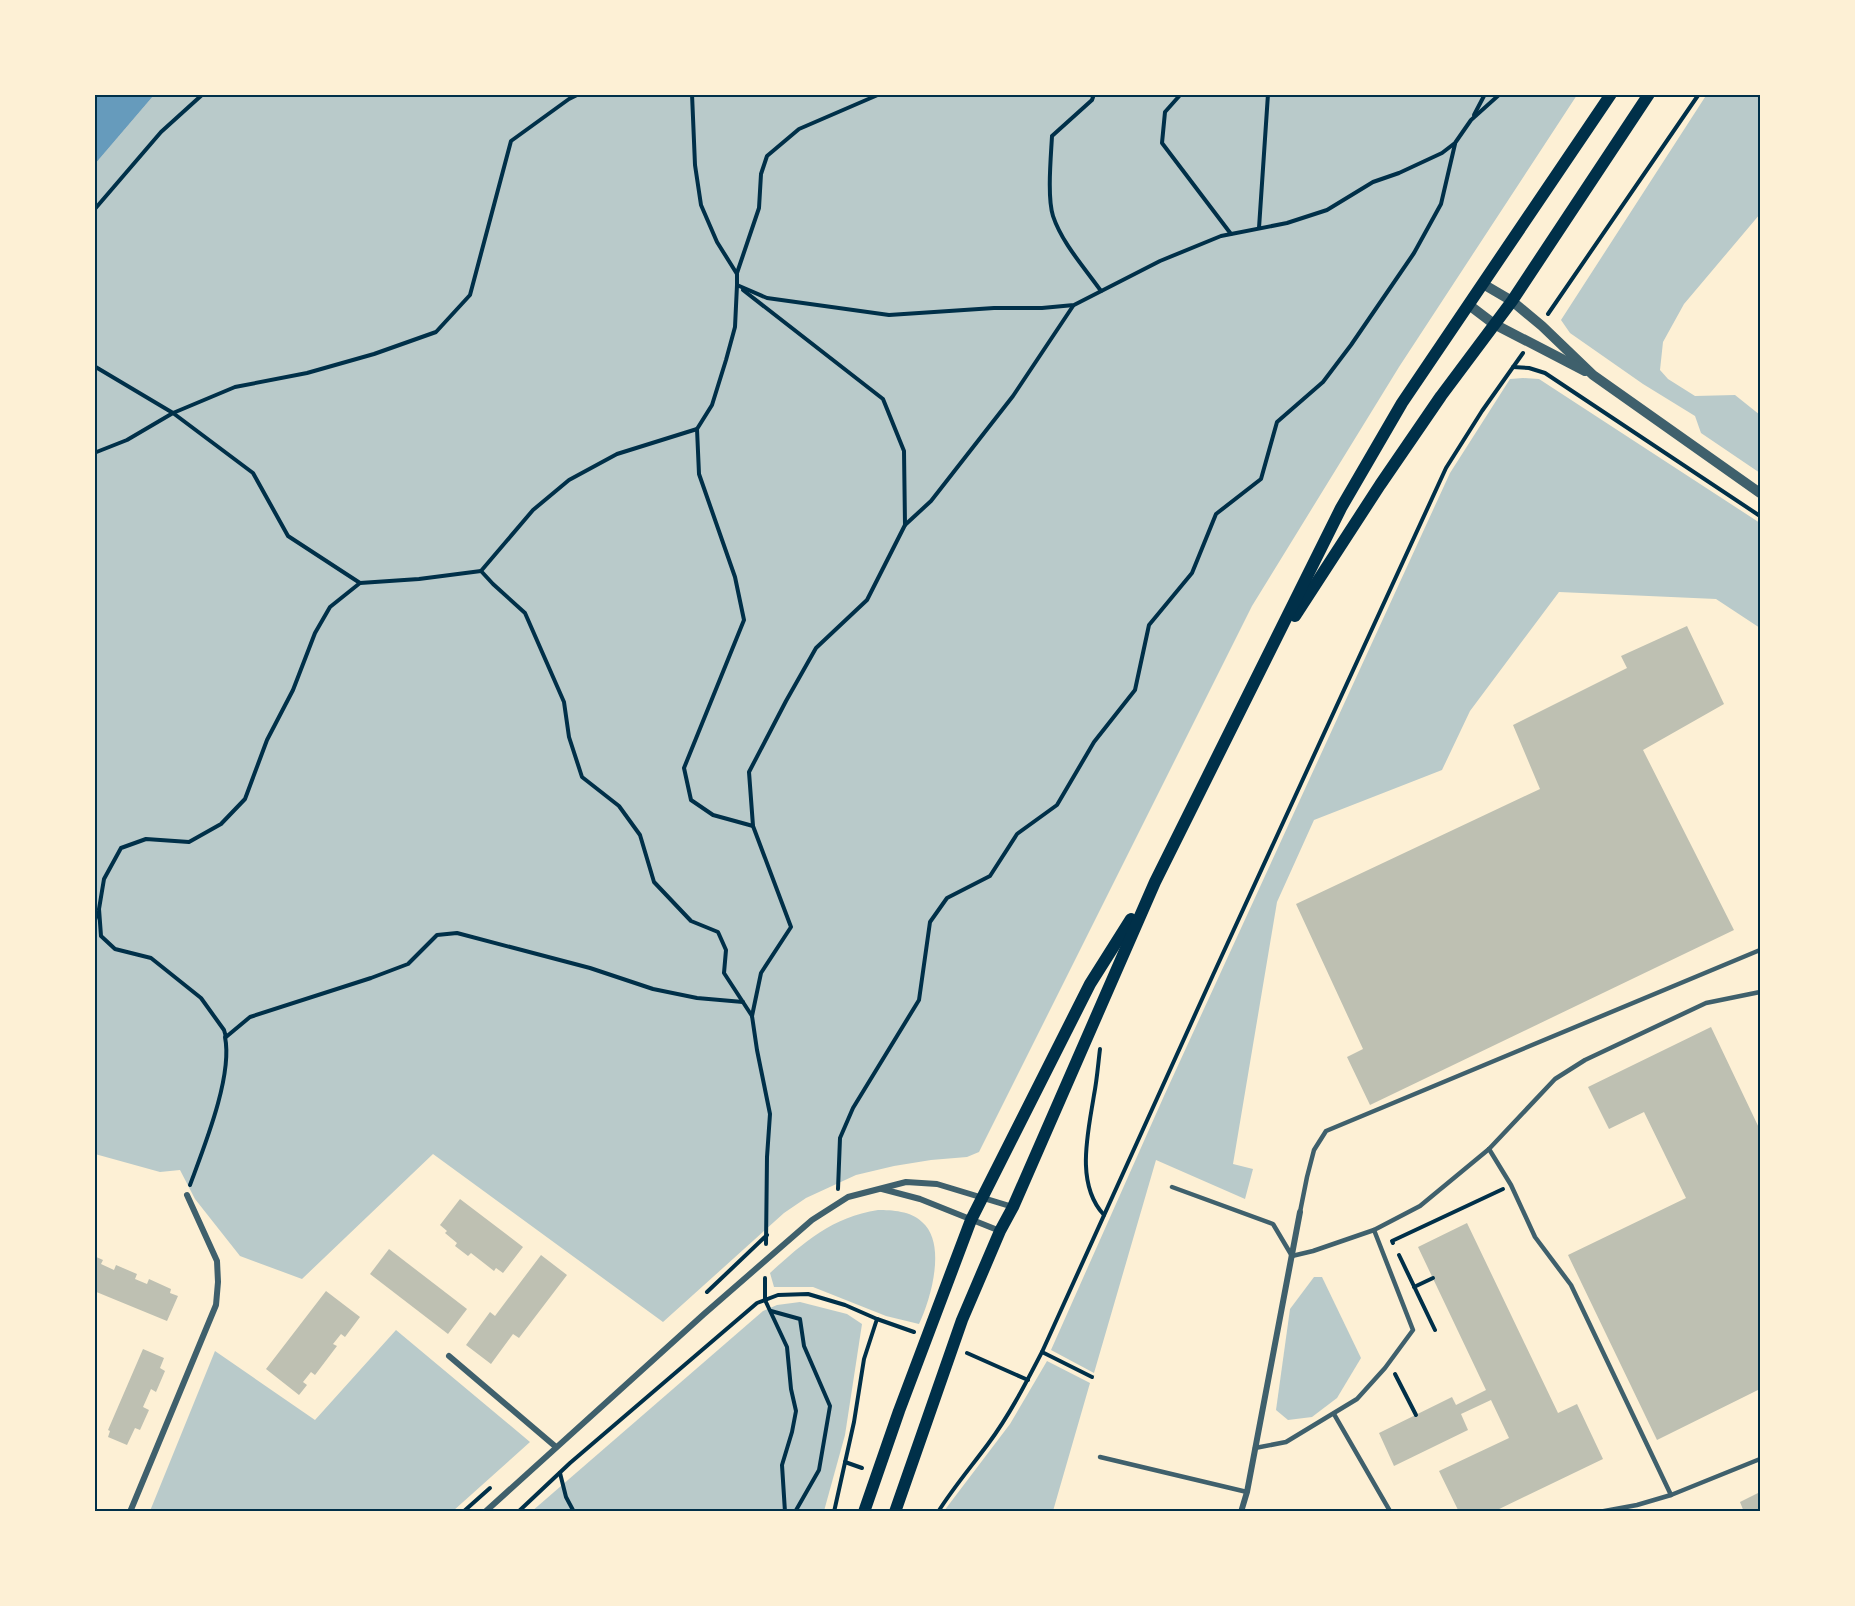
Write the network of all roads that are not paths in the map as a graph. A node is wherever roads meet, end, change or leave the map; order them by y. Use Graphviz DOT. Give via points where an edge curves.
graph roads {
  1 [pos="1611,94"];
  2 [pos="1649,94"];
  3 [pos="1483,284"];
  4 [pos="1512,301"];
  5 [pos="1469,305"];
  6 [pos="1494,324"];
  7 [pos="1593,375"];
  8 [pos="1761,493"];
  9 [pos="1266,660"];
  10 [pos="1155,882"];
  11 [pos="1761,950"];
  12 [pos="1761,992"];
  13 [pos="1489,1149"];
  14 [pos="878,1188"];
  15 [pos="1172,1188"];
  16 [pos="187,1195"];
  17 [pos="983,1198"];
  18 [pos="1013,1207"];
  19 [pos="1300,1212"];
  20 [pos="971,1220"];
  21 [pos="1374,1230"];
  22 [pos="1000,1231"];
  23 [pos="1292,1256"];
  24 [pos="449,1356"];
  25 [pos="1334,1414"];
  26 [pos="556,1447"];
  27 [pos="1255,1448"];
  28 [pos="1100,1457"];
  29 [pos="1761,1459"];
  30 [pos="1247,1492"];
  31 [pos="1671,1495"];
  32 [pos="130,1512"];
  33 [pos="485,1512"];
  34 [pos="864,1512"];
  35 [pos="895,1512"];
  36 [pos="1241,1512"];
  37 [pos="1392,1512"];
  38 [pos="1599,1512"];
  1 -- 3 [label="main road"];
  2 -- 4 [label="main road"];
  3 -- 4 [label="street"];
  3 -- 5 [label="main road"];
  4 -- 6 [label="main road"];
  4 -- 7 [label="street"];
  5 -- 6 [label="street"];
  5 -- 9 [label="main road" via="1402,403 1347,498"];
  6 -- 7 [label="street"];
  6 -- 9 [label="main road" via="1434,405"];
  7 -- 8 [label="street"];
  9 -- 10 [label="main road"];
  10 -- 17 [label="main road" via="1090,984"];
  10 -- 18 [label="main road"];
  11 -- 19 [label="lane" via="1326,1131 1314,1150"];
  12 -- 13 [label="lane" via="1706,1003 1585,1060 1556,1079"];
  13 -- 21 [label="lane" via="1420,1206"];
  13 -- 31 [label="lane" via="1535,1237 1571,1285"];
  14 -- 17 [label="street" via="906,1182 937,1184"];
  14 -- 20 [label="street" via="920,1199"];
  14 -- 26 [label="street" via="848,1197 812,1220"];
  15 -- 23 [label="lane" via="1273,1224"];
  16 -- 32 [label="street" via="217,1261 216,1305"];
  17 -- 18 [label="street"];
  17 -- 20 [label="main road"];
  18 -- 22 [label="main road"];
  19 -- 23 [label="street"];
  20 -- 22 [label="street"];
  20 -- 34 [label="main road"];
  21 -- 23 [label="lane"];
  21 -- 25 [label="lane" via="1413,1330 1357,1399"];
  22 -- 35 [label="main road" via="962,1320"];
  23 -- 27 [label="street"];
  24 -- 26 [label="street"];
  25 -- 27 [label="lane" via="1286,1442"];
  25 -- 37 [label="lane"];
  26 -- 33 [label="street"];
  27 -- 30 [label="street"];
  28 -- 30 [label="lane"];
  29 -- 31 [label="lane"];
  30 -- 36 [label="street"];
  31 -- 38 [label="lane"];
}
